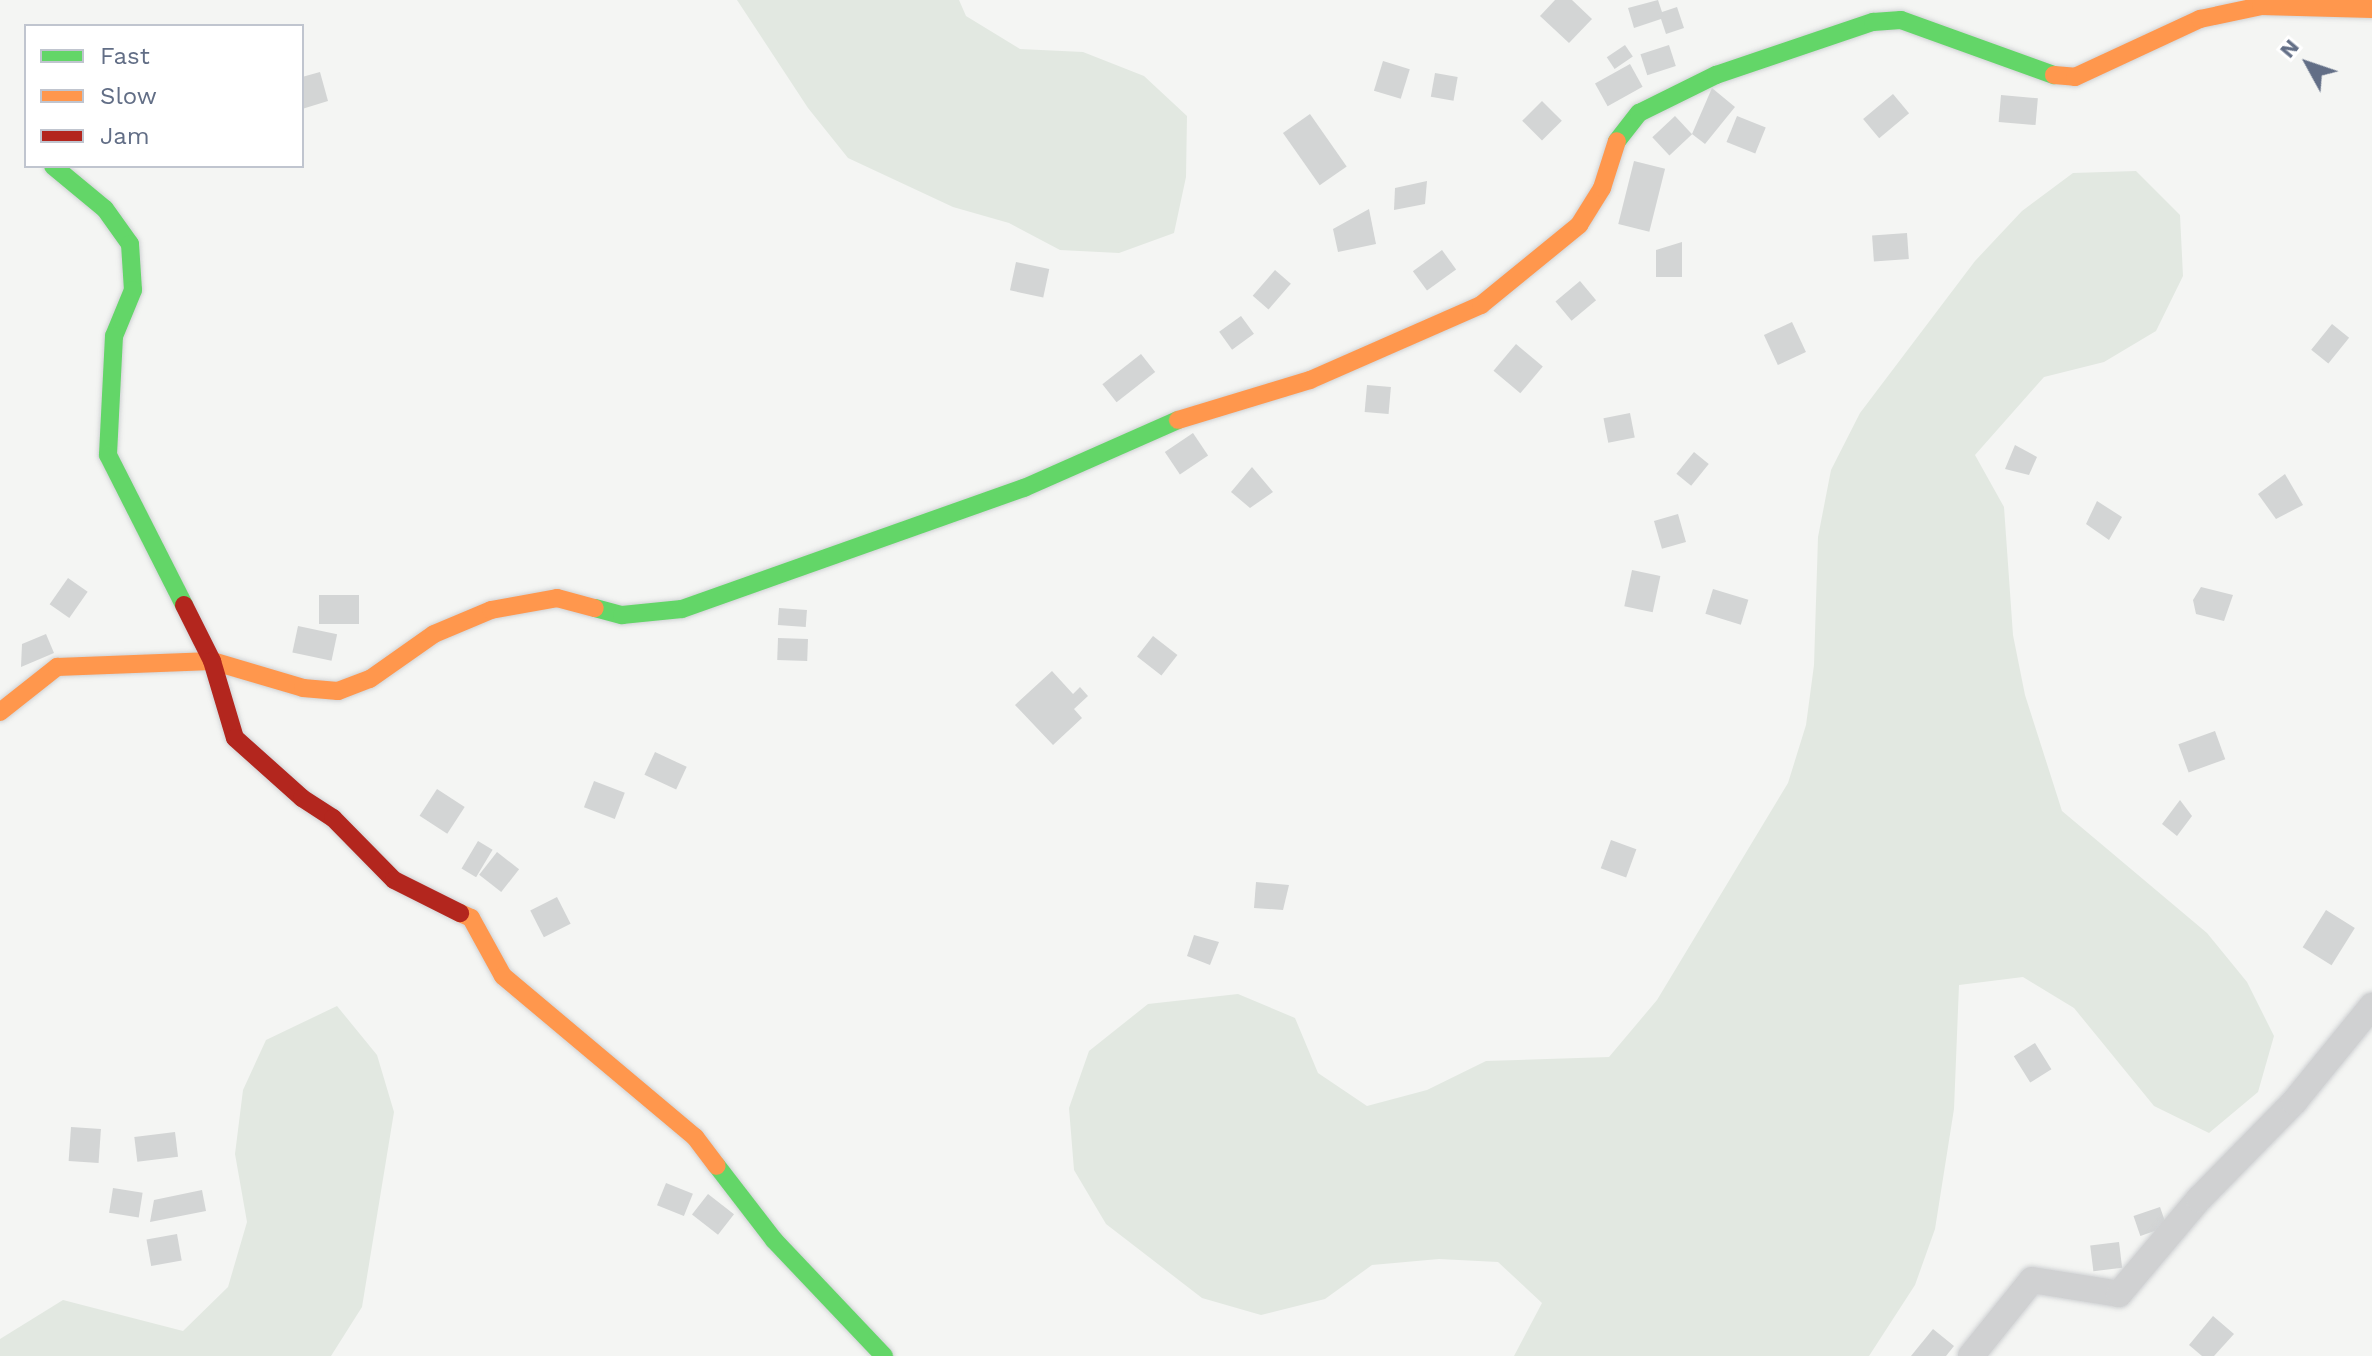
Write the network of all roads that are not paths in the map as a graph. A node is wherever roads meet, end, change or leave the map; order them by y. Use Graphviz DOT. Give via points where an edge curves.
graph roads {
  1 [pos="2372,9"];
  2 [pos="55,168"];
  3 [pos="212,661"];
  4 [pos="0,712"];
  5 [pos="2372,1006"];
  6 [pos="884,1356"];
  7 [pos="1971,1356"];
  1 -- 3 [label="street" via="2261,6 2200,19 2075,77 2039,73 1901,20 1873,22 1716,75 1639,113 1618,139 1602,188 1579,225 1529,268 1481,305 1298,385 1172,422 1024,488 682,609 622,615 557,598 530,599 465,619 370,679 338,691 303,688"];
  2 -- 3 [label="street" via="105,209 130,244 133,290 114,336 108,455"];
  3 -- 4 [label="street" via="57,667"];
  3 -- 6 [label="street" via="235,738 302,798 333,818 394,880 471,918 503,976 695,1137 774,1240"];
  5 -- 7 [label="street" via="2294,1102 2199,1199 2119,1294 2032,1280"];
}
